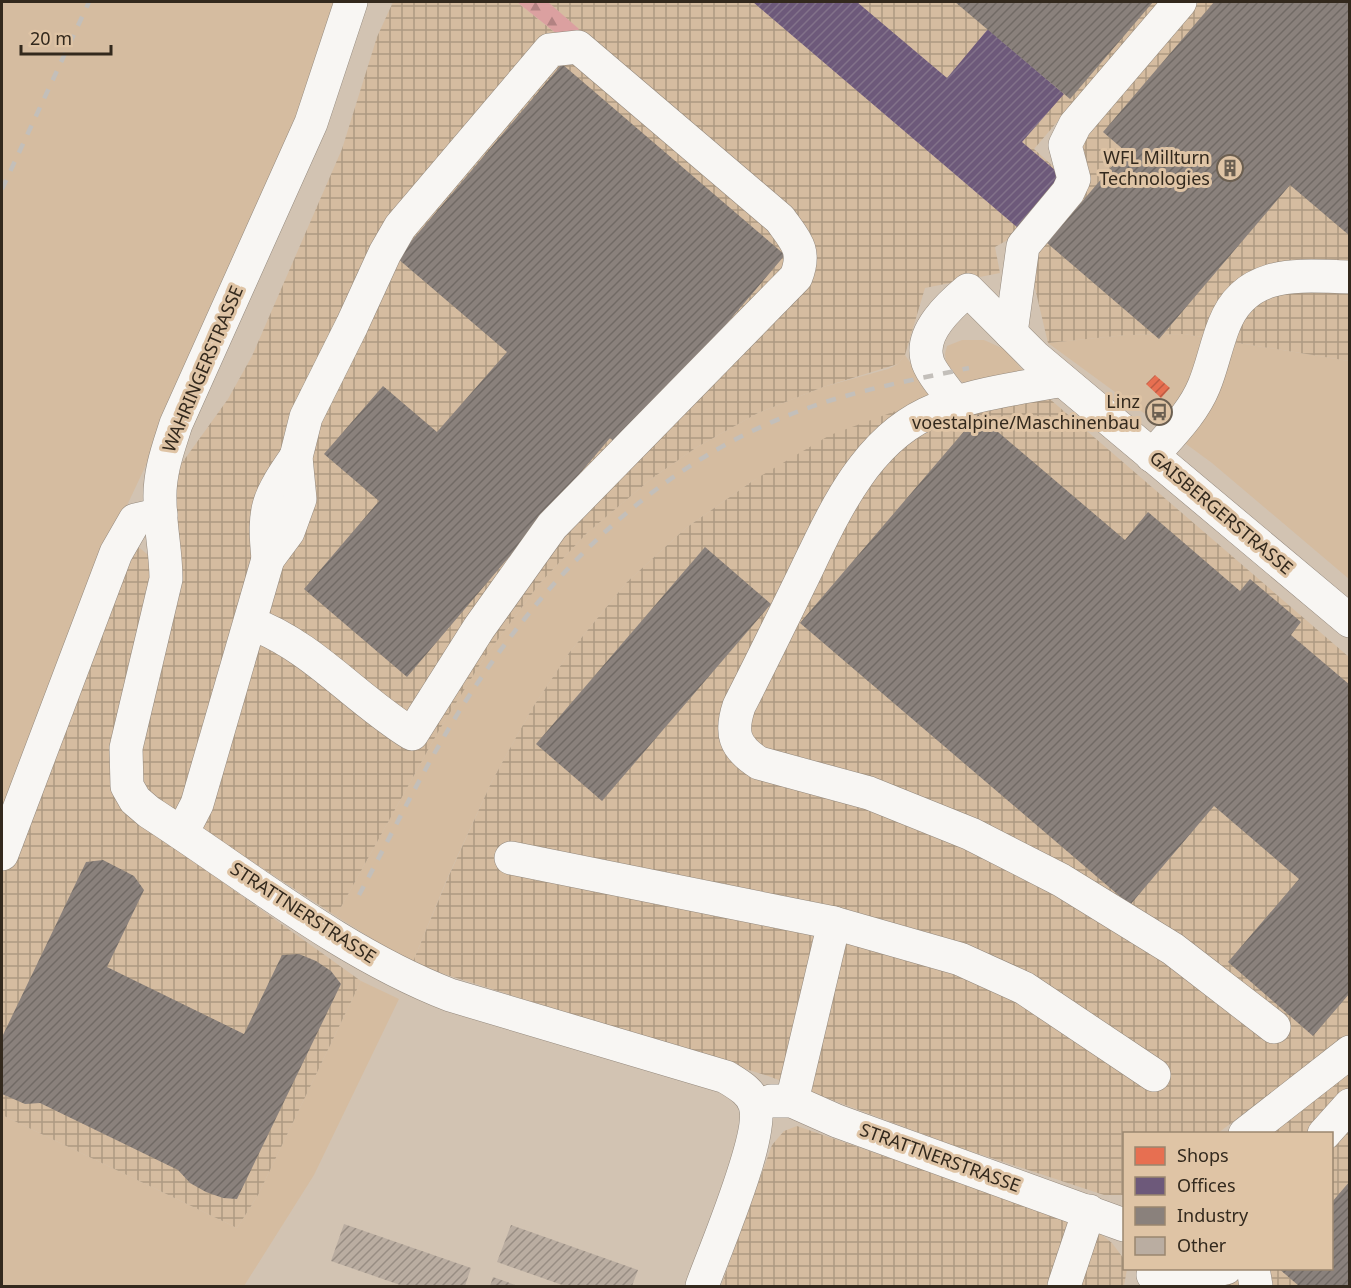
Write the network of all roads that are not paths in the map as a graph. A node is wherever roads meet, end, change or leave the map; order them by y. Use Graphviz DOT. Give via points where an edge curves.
graph roads {
  1 [pos="351,2"];
  2 [pos="1180,2"];
  3 [pos="1350,277"];
  4 [pos="1011,333"];
  5 [pos="1062,380"];
  6 [pos="955,402"];
  7 [pos="1152,456"];
  8 [pos="161,514"];
  9 [pos="1350,621"];
  10 [pos="250,623"];
  11 [pos="182,833"];
  12 [pos="2,854"];
  13 [pos="510,858"];
  14 [pos="834,923"];
  15 [pos="1274,1027"];
  16 [pos="1350,1052"];
  17 [pos="1154,1075"];
  18 [pos="792,1101"];
  19 [pos="755,1104"];
  20 [pos="1350,1105"];
  21 [pos="1350,1126"];
  22 [pos="1248,1132"];
  23 [pos="1326,1132"];
  24 [pos="1333,1138"];
  25 [pos="1089,1211"];
  26 [pos="1123,1224"];
  27 [pos="1221,1270"];
  28 [pos="1253,1270"];
  29 [pos="1152,1277"];
  30 [pos="702,1287"];
  31 [pos="1064,1287"];
  32 [pos="1256,1287"];
  1 -- 8 [label="street, WAHRINGERSTRASSE" via="311,123 176,424 163,463"];
  2 -- 4 [label="street" via="1075,125 1065,145 1074,179 1068,192 1023,246"];
  3 -- 7 [label="street" via="1283,276 1262,283 1240,300 1224,323 1195,405"];
  4 -- 5 [label="street, GAISBERGERSTRASSE"];
  4 -- 6 [label="street" via="968,290 937,321 928,344 927,360"];
  5 -- 6 [label="street"];
  5 -- 7 [label="street, GAISBERGERSTRASSE"];
  6 -- 15 [label="street" via="924,415 893,436 864,466 843,499 739,706 733,724 737,742 744,754 759,763 869,793 972,834 1060,880 1173,949"];
  7 -- 9 [label="street, GAISBERGERSTRASSE"];
  8 -- 11 [label="street, STRATTNERSTRASSE" via="166,579 132,717 125,772 135,800"];
  8 -- 12 [label="street" via="135,520 116,553"];
  10 -- 10 [label="street" via="268,559 288,532 300,499 296,457 306,417 385,252 400,227 550,50 578,47 780,219 799,245 802,263 796,277 552,526 479,628 412,735 287,639"];
  10 -- 11 [label="street" via="197,804"];
  11 -- 19 [label="street, STRATTNERSTRASSE" via="279,902 416,982 450,996 726,1077 745,1089"];
  13 -- 14 [label="street"];
  14 -- 17 [label="street" via="960,958 1024,988"];
  14 -- 18 [label="street"];
  16 -- 22 [label="street"];
  18 -- 19 [label="street, STRATTNERSTRASSE"];
  18 -- 25 [label="street, STRATTNERSTRASSE" via="848,1125"];
  19 -- 30 [label="street" via="757,1120 752,1146"];
  20 -- 23 [label="street"];
  21 -- 24 [label="street"];
  25 -- 26 [label="street, STRATTNERSTRASSE"];
  25 -- 31 [label="street"];
  27 -- 29 [label="street" via="1180,1279"];
  28 -- 32 [label="street"];
}
